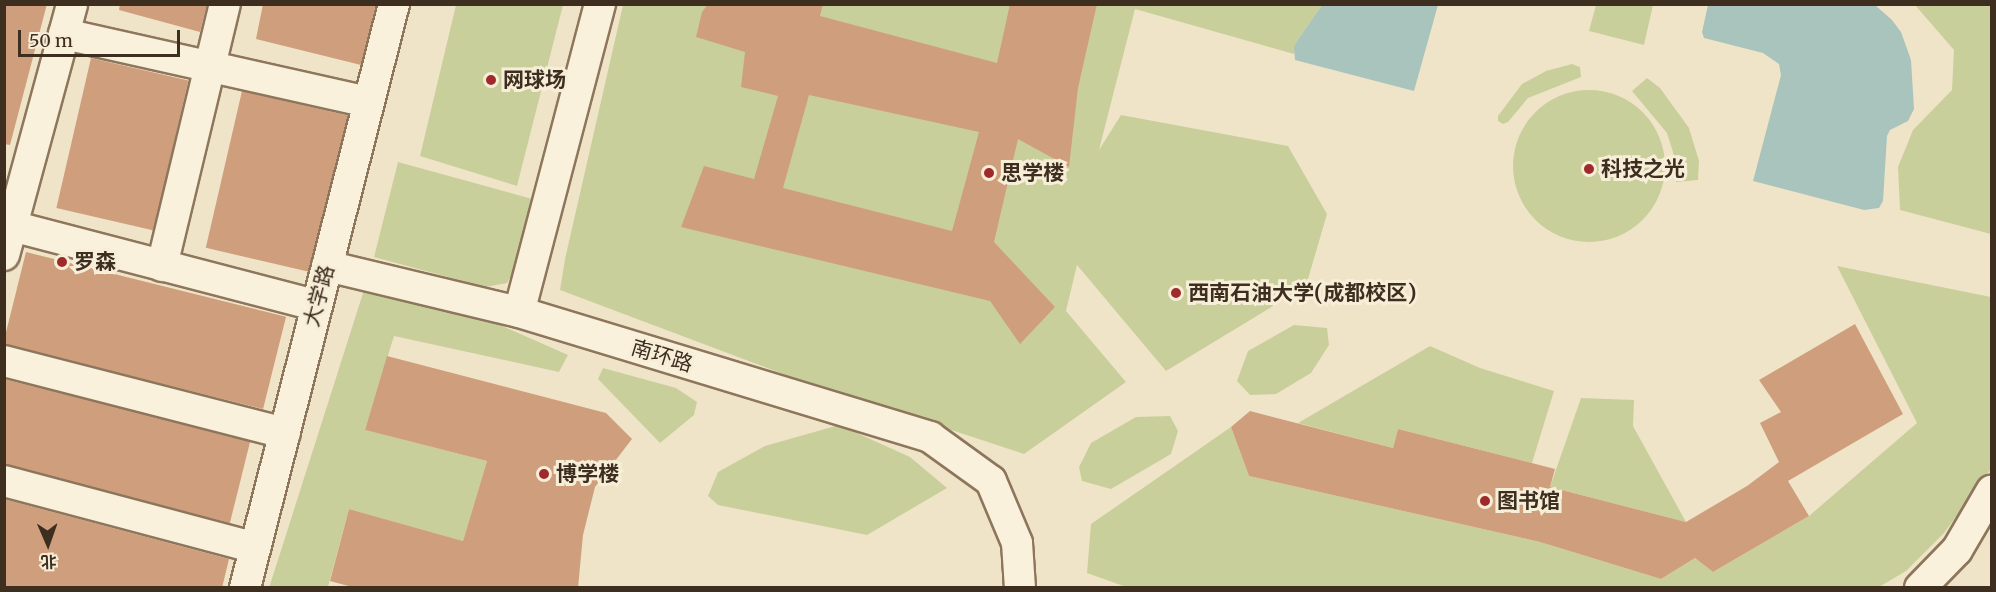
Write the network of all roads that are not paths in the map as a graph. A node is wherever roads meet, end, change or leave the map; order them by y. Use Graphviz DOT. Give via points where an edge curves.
graph roads {
  1 [pos="72,4"];
  2 [pos="225,4"];
  3 [pos="394,4"];
  4 [pos="600,4"];
  5 [pos="64,33"];
  6 [pos="211,67"];
  7 [pos="369,102"];
  8 [pos="8,224"];
  9 [pos="4,255"];
  10 [pos="162,266"];
  11 [pos="327,266"];
  12 [pos="316,306"];
  13 [pos="519,312"];
  14 [pos="4,361"];
  15 [pos="285,433"];
  16 [pos="4,481"];
  17 [pos="1992,490"];
  18 [pos="255,548"];
  19 [pos="245,588"];
  20 [pos="1020,588"];
  21 [pos="1920,588"];
  1 -- 5 [label="street"];
  2 -- 6 [label="street"];
  3 -- 7 [label="street, 大学路"];
  4 -- 13 [label="street"];
  5 -- 6 [label="street"];
  5 -- 8 [label="street"];
  6 -- 7 [label="street"];
  6 -- 10 [label="street"];
  7 -- 11 [label="street, 大学路"];
  8 -- 9 [label="street"];
  8 -- 10 [label="street"];
  10 -- 12 [label="street"];
  11 -- 12 [label="street, 大学路"];
  11 -- 13 [label="street, 南环路"];
  12 -- 15 [label="street, 大学路"];
  13 -- 20 [label="street, 南环路" via="930,437 991,481 1017,543"];
  14 -- 15 [label="street"];
  15 -- 18 [label="street, 大学路"];
  16 -- 18 [label="street"];
  17 -- 21 [label="street" via="1957,550"];
  18 -- 19 [label="street, 大学路"];
}
